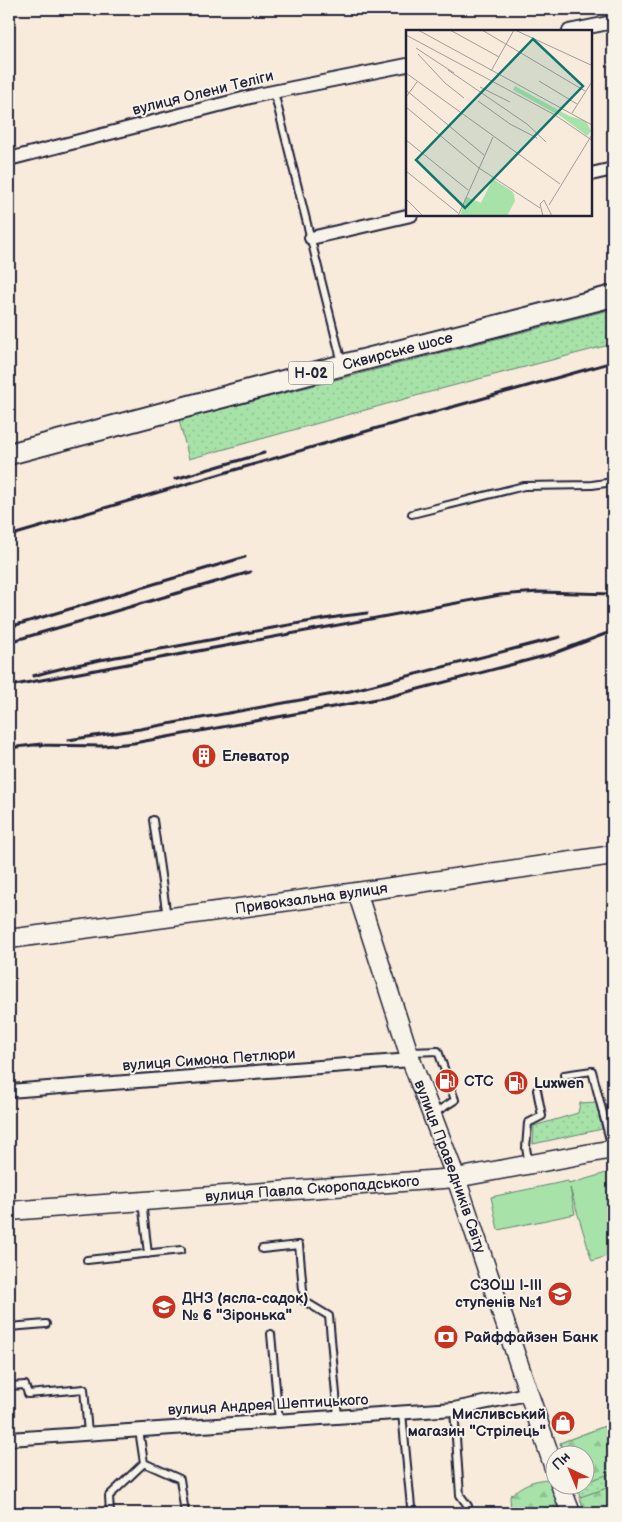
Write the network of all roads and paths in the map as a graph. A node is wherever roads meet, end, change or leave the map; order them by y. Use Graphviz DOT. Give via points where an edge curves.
graph roads {
  1 [pos="613,22"];
  2 [pos="574,30"];
  3 [pos="406,65"];
  4 [pos="274,92"];
  5 [pos="9,159"];
  6 [pos="613,169"];
  7 [pos="592,174"];
  8 [pos="407,216"];
  9 [pos="311,238"];
  10 [pos="613,296"];
  11 [pos="343,365"];
  12 [pos="9,454"];
  13 [pos="613,482"];
  14 [pos="412,514"];
  15 [pos="153,820"];
  16 [pos="613,855"];
  17 [pos="357,892"];
  18 [pos="167,918"];
  19 [pos="9,939"];
  20 [pos="410,1056"];
  21 [pos="564,1075"];
  22 [pos="537,1090"];
  23 [pos="9,1091"];
  24 [pos="432,1114"];
  25 [pos="613,1149"];
  26 [pos="529,1164"];
  27 [pos="456,1178"];
  28 [pos="142,1200"];
  29 [pos="9,1211"];
  30 [pos="262,1249"];
  31 [pos="181,1250"];
  32 [pos="148,1254"];
  33 [pos="86,1260"];
  34 [pos="46,1324"];
  35 [pos="9,1326"];
  36 [pos="271,1334"];
  37 [pos="9,1386"];
  38 [pos="528,1392"];
  39 [pos="454,1409"];
  40 [pos="402,1413"];
  41 [pos="338,1417"];
  42 [pos="278,1421"];
  43 [pos="139,1429"];
  44 [pos="88,1433"];
  45 [pos="9,1439"];
  46 [pos="546,1444"];
  47 [pos="144,1463"];
  48 [pos="564,1494"];
  49 [pos="411,1507"];
  50 [pos="110,1513"];
  51 [pos="185,1513"];
  52 [pos="469,1513"];
  53 [pos="571,1513"];
  1 -- 2 [label="street"];
  3 -- 4 [label="street, вулиця Олени Теліги"];
  4 -- 5 [label="street, вулиця Олени Теліги"];
  4 -- 9 [label="lane"];
  6 -- 7 [label="street"];
  8 -- 9 [label="street"];
  9 -- 11 [label="lane"];
  10 -- 11 [label="main road, Сквирське шосе / Н-02"];
  11 -- 12 [label="main road, Сквирське шосе / Н-02"];
  13 -- 14 [label="lane" via="524,486"];
  15 -- 18 [label="lane"];
  16 -- 17 [label="street, Привокзальна вулиця"];
  17 -- 18 [label="street, Привокзальна вулиця"];
  17 -- 20 [label="street, вулиця Праведників Світу"];
  18 -- 19 [label="street, Привокзальна вулиця"];
  20 -- 23 [label="street, вулиця Симона Петлюри"];
  20 -- 24 [label="street, вулиця Праведників Світу"];
  20 -- 24 [label="lane" via="438,1051 455,1100"];
  21 -- 25 [label="lane" via="592,1070"];
  22 -- 26 [label="lane" via="542,1116 528,1123 526,1148"];
  24 -- 27 [label="street, вулиця Праведників Світу"];
  25 -- 26 [label="street, вулиця Павла Скоропадського"];
  26 -- 27 [label="street, вулиця Павла Скоропадського"];
  27 -- 28 [label="street, вулиця Павла Скоропадського"];
  27 -- 38 [label="street, вулиця Праведників Світу"];
  28 -- 29 [label="street, вулиця Павла Скоропадського"];
  28 -- 32 [label="lane"];
  30 -- 41 [label="lane" via="299,1245 304,1301 329,1316"];
  31 -- 32 [label="lane"];
  32 -- 33 [label="lane"];
  34 -- 35 [label="lane"];
  36 -- 42 [label="lane"];
  37 -- 44 [label="lane" via="25,1385 28,1394 84,1389"];
  38 -- 39 [label="street, вулиця Андрея Шептицького"];
  38 -- 46 [label="street, вулиця Праведників Світу"];
  39 -- 40 [label="street, вулиця Андрея Шептицького"];
  39 -- 52 [label="lane" via="460,1495"];
  40 -- 41 [label="street, вулиця Андрея Шептицького"];
  40 -- 49 [label="lane"];
  41 -- 42 [label="street, вулиця Андрея Шептицького"];
  42 -- 43 [label="street, вулиця Андрея Шептицького"];
  43 -- 44 [label="street, вулиця Андрея Шептицького"];
  43 -- 47 [label="lane"];
  44 -- 45 [label="street, вулиця Андрея Шептицького"];
  47 -- 50 [label="lane" via="109,1496"];
  47 -- 51 [label="lane" via="180,1479"];
  48 -- 53 [label="street"];
}
